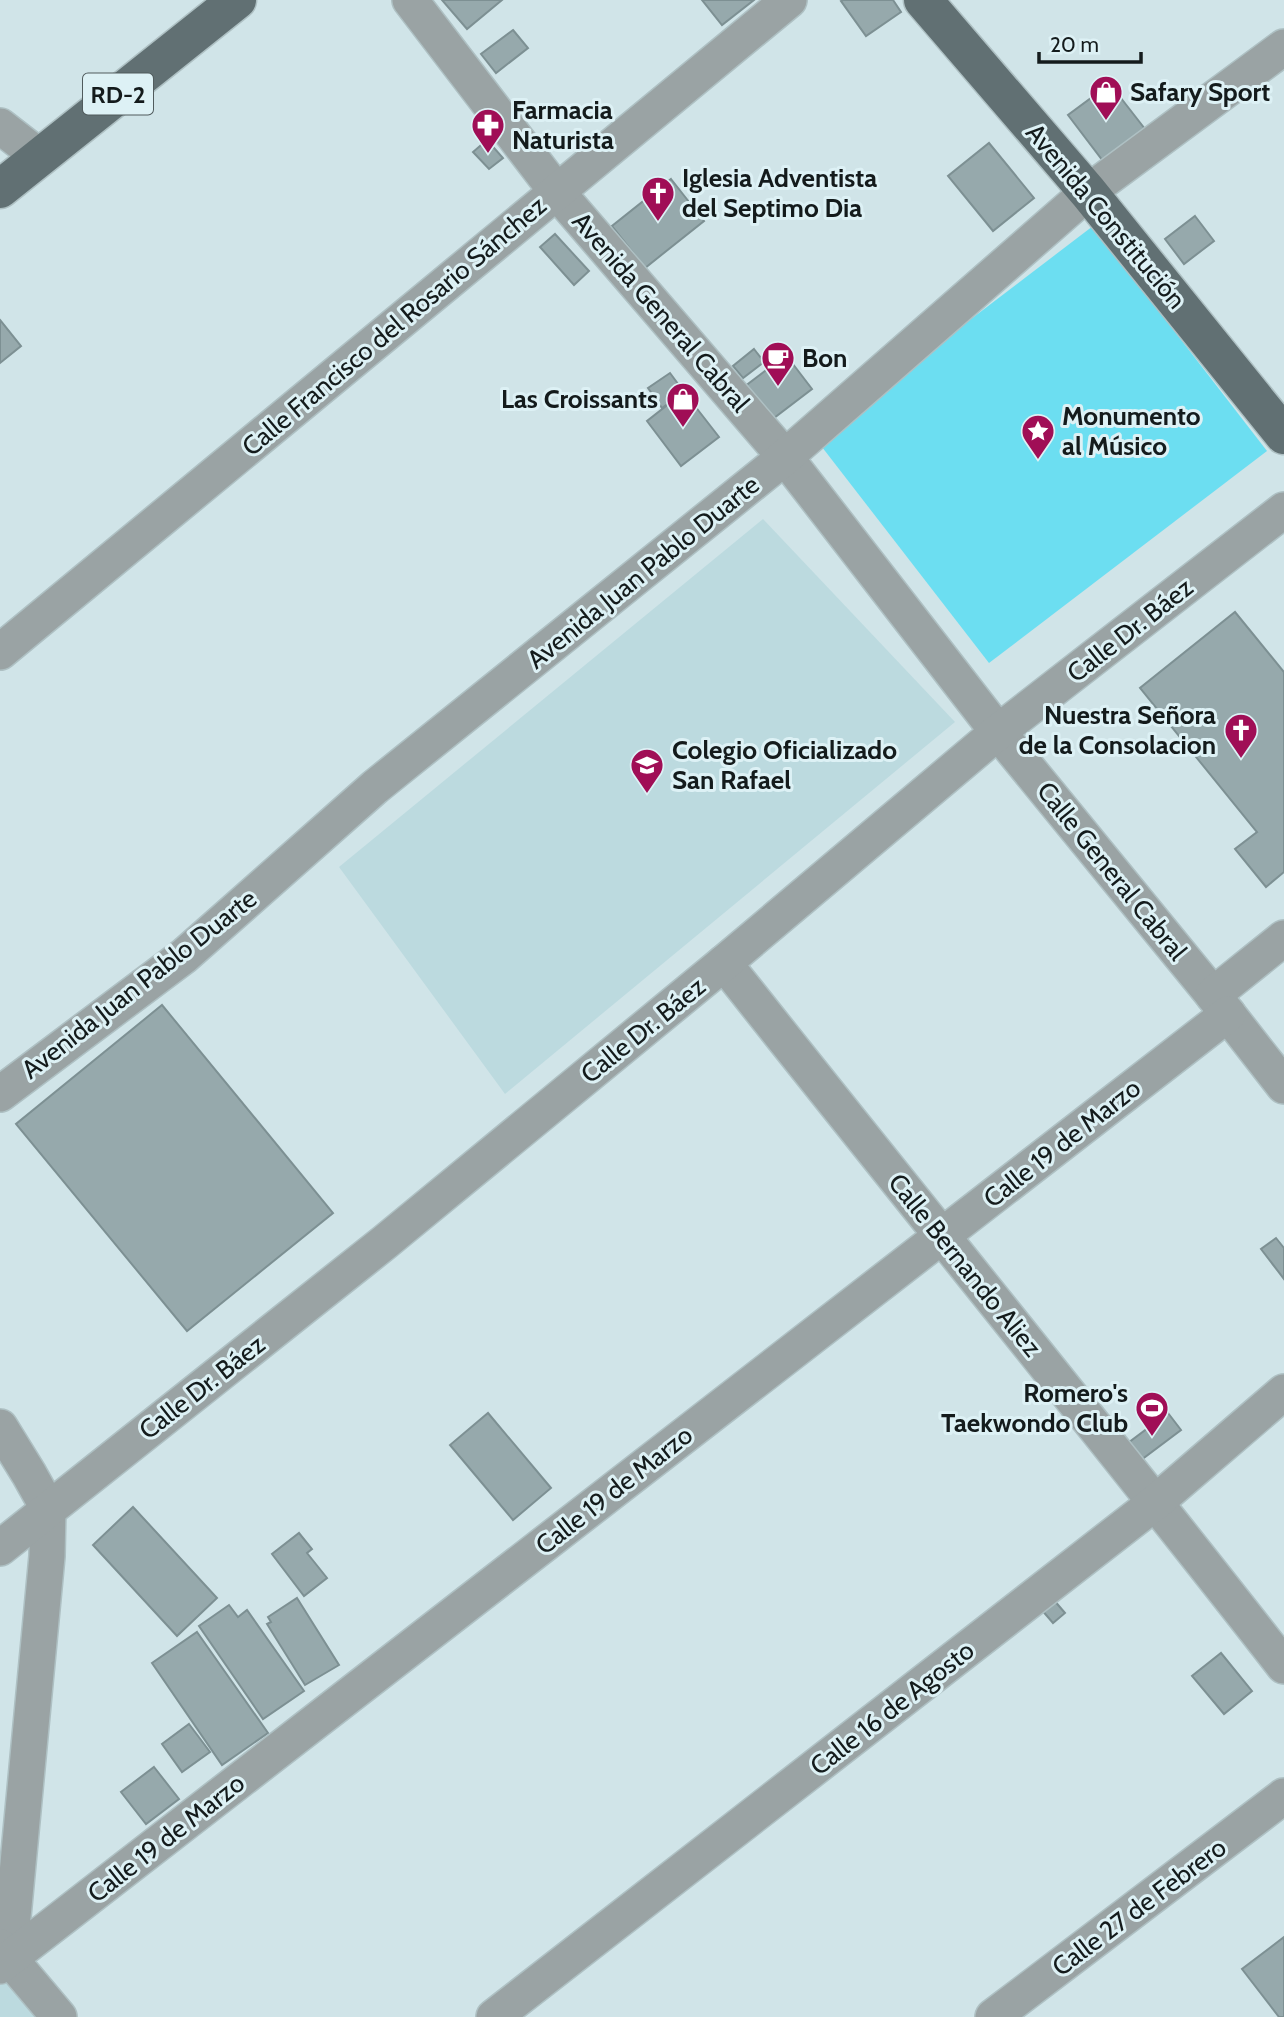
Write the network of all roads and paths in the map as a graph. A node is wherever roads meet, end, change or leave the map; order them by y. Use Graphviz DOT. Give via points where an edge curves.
graph roads {
  1 [pos="237,0"];
  2 [pos="410,0"];
  3 [pos="789,0"];
  4 [pos="923,0"];
  5 [pos="1284,47"];
  6 [pos="0,126"];
  7 [pos="40,157"];
  8 [pos="0,189"];
  9 [pos="557,192"];
  10 [pos="1088,192"];
  11 [pos="1284,435"];
  12 [pos="785,457"];
  13 [pos="1284,510"];
  14 [pos="0,652"];
  15 [pos="998,732"];
  16 [pos="1284,938"];
  17 [pos="724,964"];
  18 [pos="1221,1005"];
  19 [pos="1284,1086"];
  20 [pos="0,1094"];
  21 [pos="941,1236"];
  22 [pos="1284,1392"];
  23 [pos="0,1427"];
  24 [pos="1156,1502"];
  25 [pos="48,1508"];
  26 [pos="0,1548"];
  27 [pos="1284,1666"];
  28 [pos="1284,1796"];
  29 [pos="3,1958"];
  30 [pos="59,2017"];
  31 [pos="494,2017"];
  32 [pos="993,2017"];
  1 -- 7 [label="main road, RD-2"];
  2 -- 9 [label="street, Avenida General Cabral"];
  3 -- 9 [label="street, Calle Francisco del Rosario Sánchez"];
  4 -- 10 [label="main road, Avenida Constitución"];
  5 -- 10 [label="street, Avenida Juan Pablo Duarte"];
  6 -- 7 [label="street"];
  7 -- 8 [label="main road, RD-2"];
  9 -- 12 [label="street, Avenida General Cabral"];
  9 -- 14 [label="street, Calle Francisco del Rosario Sánchez"];
  10 -- 11 [label="main road, Avenida Constitución"];
  10 -- 12 [label="street, Avenida Juan Pablo Duarte"];
  12 -- 15 [label="street, Calle General Cabral"];
  12 -- 20 [label="street, Avenida Juan Pablo Duarte" via="375,787 184,956"];
  13 -- 15 [label="street, Calle Dr. Báez"];
  15 -- 17 [label="street, Calle Dr. Báez"];
  15 -- 18 [label="street, Calle General Cabral"];
  16 -- 18 [label="street, Calle 19 de Marzo"];
  17 -- 21 [label="street, Calle Bernando Aliez"];
  17 -- 25 [label="street, Calle Dr. Báez" via="385,1242"];
  18 -- 19 [label="street, Calle General Cabral"];
  18 -- 21 [label="street, Calle 19 de Marzo"];
  21 -- 24 [label="street, Calle Bernando Aliez"];
  21 -- 29 [label="street, Calle 19 de Marzo"];
  22 -- 24 [label="street, Calle 16 de Agosto"];
  23 -- 25 [label="street"];
  24 -- 27 [label="street, Calle Bernando Aliez"];
  24 -- 31 [label="street, Calle 16 de Agosto"];
  25 -- 26 [label="street, Calle Dr. Báez"];
  25 -- 29 [label="street" via="47,1556"];
  28 -- 32 [label="street, Calle 27 de Febrero"];
  29 -- 30 [label="street"];
}
